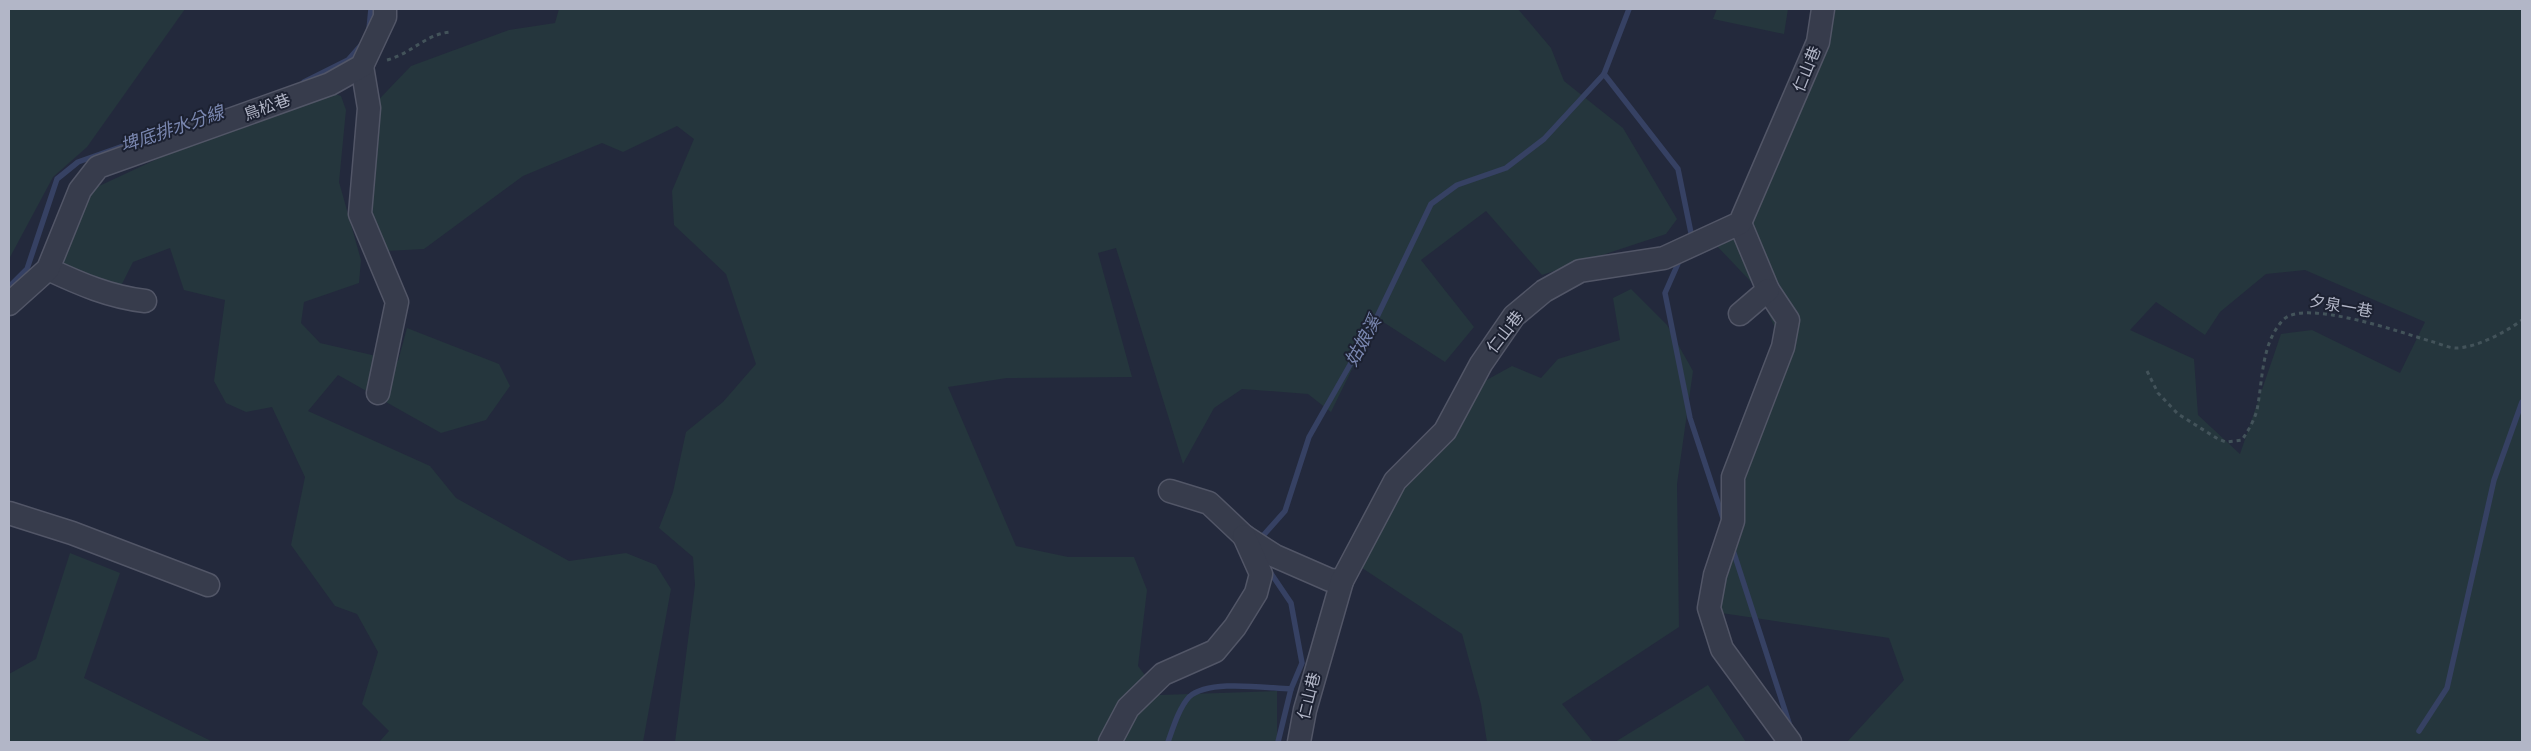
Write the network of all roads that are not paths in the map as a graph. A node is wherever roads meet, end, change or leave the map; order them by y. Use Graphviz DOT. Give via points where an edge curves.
graph roads {
  1 [pos="385,9"];
  2 [pos="1823,9"];
  3 [pos="362,66"];
  4 [pos="1740,222"];
  5 [pos="48,269"];
  6 [pos="1768,290"];
  7 [pos="145,301"];
  8 [pos="9,304"];
  9 [pos="1740,314"];
  10 [pos="378,393"];
  11 [pos="1170,491"];
  12 [pos="9,514"];
  13 [pos="1244,536"];
  14 [pos="1342,581"];
  15 [pos="208,585"];
  16 [pos="1110,742"];
  17 [pos="1299,742"];
  18 [pos="1790,742"];
  1 -- 3 [label="lane" via="385,17"];
  2 -- 4 [label="lane, 仁山巷" via="1818,42"];
  3 -- 5 [label="lane, 鳥松巷" via="330,84 98,167 80,190"];
  3 -- 10 [label="lane" via="369,108 360,214 397,302"];
  4 -- 6 [label="lane"];
  4 -- 14 [label="lane, 仁山巷" via="1664,258 1580,271 1544,291 1514,316 1481,364 1445,431 1395,480"];
  5 -- 7 [label="lane" via="120,299"];
  5 -- 8 [label="lane, 鳥松巷"];
  6 -- 9 [label="lane"];
  6 -- 18 [label="lane" via="1788,320 1783,348 1734,478 1733,521 1715,575 1709,608 1722,649"];
  11 -- 13 [label="lane" via="1209,503"];
  12 -- 15 [label="lane" via="72,533"];
  13 -- 14 [label="lane" via="1275,556 1330,580"];
  13 -- 16 [label="lane" via="1261,574 1256,593 1235,627 1215,651 1163,674 1128,708"];
  14 -- 17 [label="lane, 仁山巷"];
}
